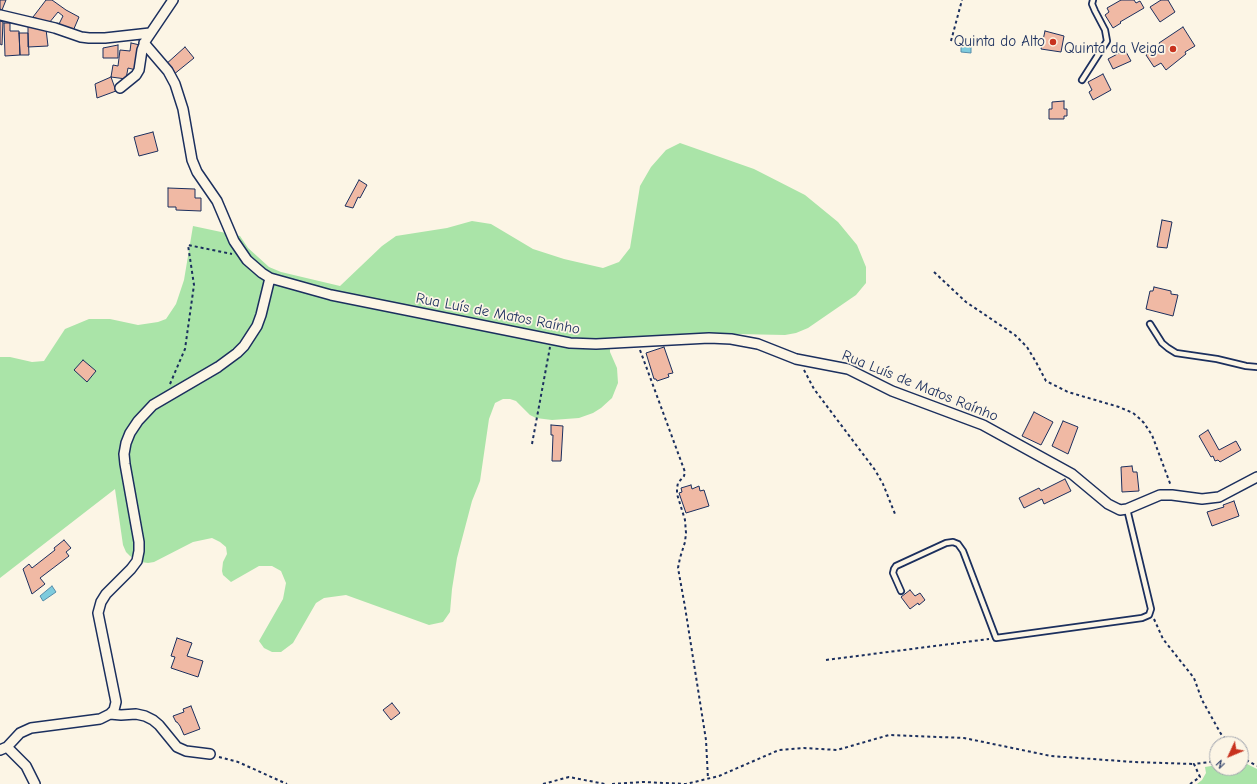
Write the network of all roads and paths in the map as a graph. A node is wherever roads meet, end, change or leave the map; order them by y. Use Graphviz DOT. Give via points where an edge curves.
graph roads {
  1 [pos="173,0"];
  2 [pos="962,0"];
  3 [pos="1093,0"];
  4 [pos="0,15"];
  5 [pos="150,33"];
  6 [pos="951,41"];
  7 [pos="144,43"];
  8 [pos="1082,80"];
  9 [pos="120,88"];
  10 [pos="244,257"];
  11 [pos="934,272"];
  12 [pos="270,278"];
  13 [pos="1150,324"];
  14 [pos="551,340"];
  15 [pos="637,342"];
  16 [pos="799,360"];
  17 [pos="1257,367"];
  18 [pos="161,400"];
  19 [pos="532,444"];
  20 [pos="1257,477"];
  21 [pos="1175,495"];
  22 [pos="1127,509"];
  23 [pos="895,514"];
  24 [pos="900,591"];
  25 [pos="1150,612"];
  26 [pos="996,638"];
  27 [pos="826,660"];
  28 [pos="110,714"];
  29 [pos="1223,736"];
  30 [pos="4,749"];
  31 [pos="210,754"];
  32 [pos="1209,762"];
  33 [pos="1194,764"];
  34 [pos="708,779"];
  35 [pos="35,784"];
  36 [pos="287,784"];
  37 [pos="543,784"];
  38 [pos="605,784"];
  39 [pos="612,784"];
  40 [pos="1190,784"];
  1 -- 5 [label="street"];
  2 -- 6 [label="path"];
  3 -- 8 [label="lane" via="1092,4 1105,30 1106,41"];
  4 -- 5 [label="street" via="89,38"];
  5 -- 7 [label="street"];
  7 -- 9 [label="street" via="138,72"];
  7 -- 10 [label="street, Rua Luís de Matos Raínho" via="168,71 175,84 183,109 193,164 216,197 232,237"];
  10 -- 12 [label="street, Rua Luís de Matos Raínho"];
  10 -- 18 [label="path" via="188,245 194,285 184,349"];
  11 -- 21 [label="path" via="966,302 1015,334 1027,347 1046,381 1068,392 1119,406 1139,418 1152,435"];
  12 -- 14 [label="street, Rua Luís de Matos Raínho" via="331,295"];
  12 -- 18 [label="street" via="261,315 244,346 223,364"];
  13 -- 17 [label="lane" via="1162,343 1176,353"];
  14 -- 15 [label="street, Rua Luís de Matos Raínho" via="583,344"];
  14 -- 19 [label="path"];
  15 -- 16 [label="street, Rua Luís de Matos Raínho" via="731,339 758,344"];
  15 -- 34 [label="path" via="686,472 677,488 686,533 686,542 678,568 706,740"];
  16 -- 22 [label="street, Rua Luís de Matos Raínho" via="848,369 892,391 975,421 1072,474 1113,508"];
  16 -- 23 [label="path" via="812,386 875,470"];
  18 -- 28 [label="street" via="138,421 130,433 124,454 139,542 137,561 106,594 98,613 116,700"];
  20 -- 21 [label="street" via="1219,497 1202,499"];
  21 -- 22 [label="street" via="1157,496"];
  22 -- 25 [label="lane"];
  24 -- 26 [label="lane" via="893,573 896,566 946,543 958,544 963,551"];
  25 -- 26 [label="lane" via="1142,618"];
  25 -- 29 [label="path" via="1163,639 1194,678 1206,707"];
  26 -- 27 [label="path"];
  28 -- 30 [label="street" via="96,719 31,728 20,733"];
  28 -- 31 [label="street" via="145,716 159,725 177,747 186,751"];
  30 -- 35 [label="street" via="26,766"];
  31 -- 36 [label="path" via="238,762"];
  32 -- 33 [label="path"];
  33 -- 34 [label="path" via="1051,756 964,738 889,735 837,750 780,750"];
  33 -- 40 [label="path" via="1200,777"];
  34 -- 39 [label="path" via="686,784"];
  37 -- 38 [label="path" via="569,777"];
}
